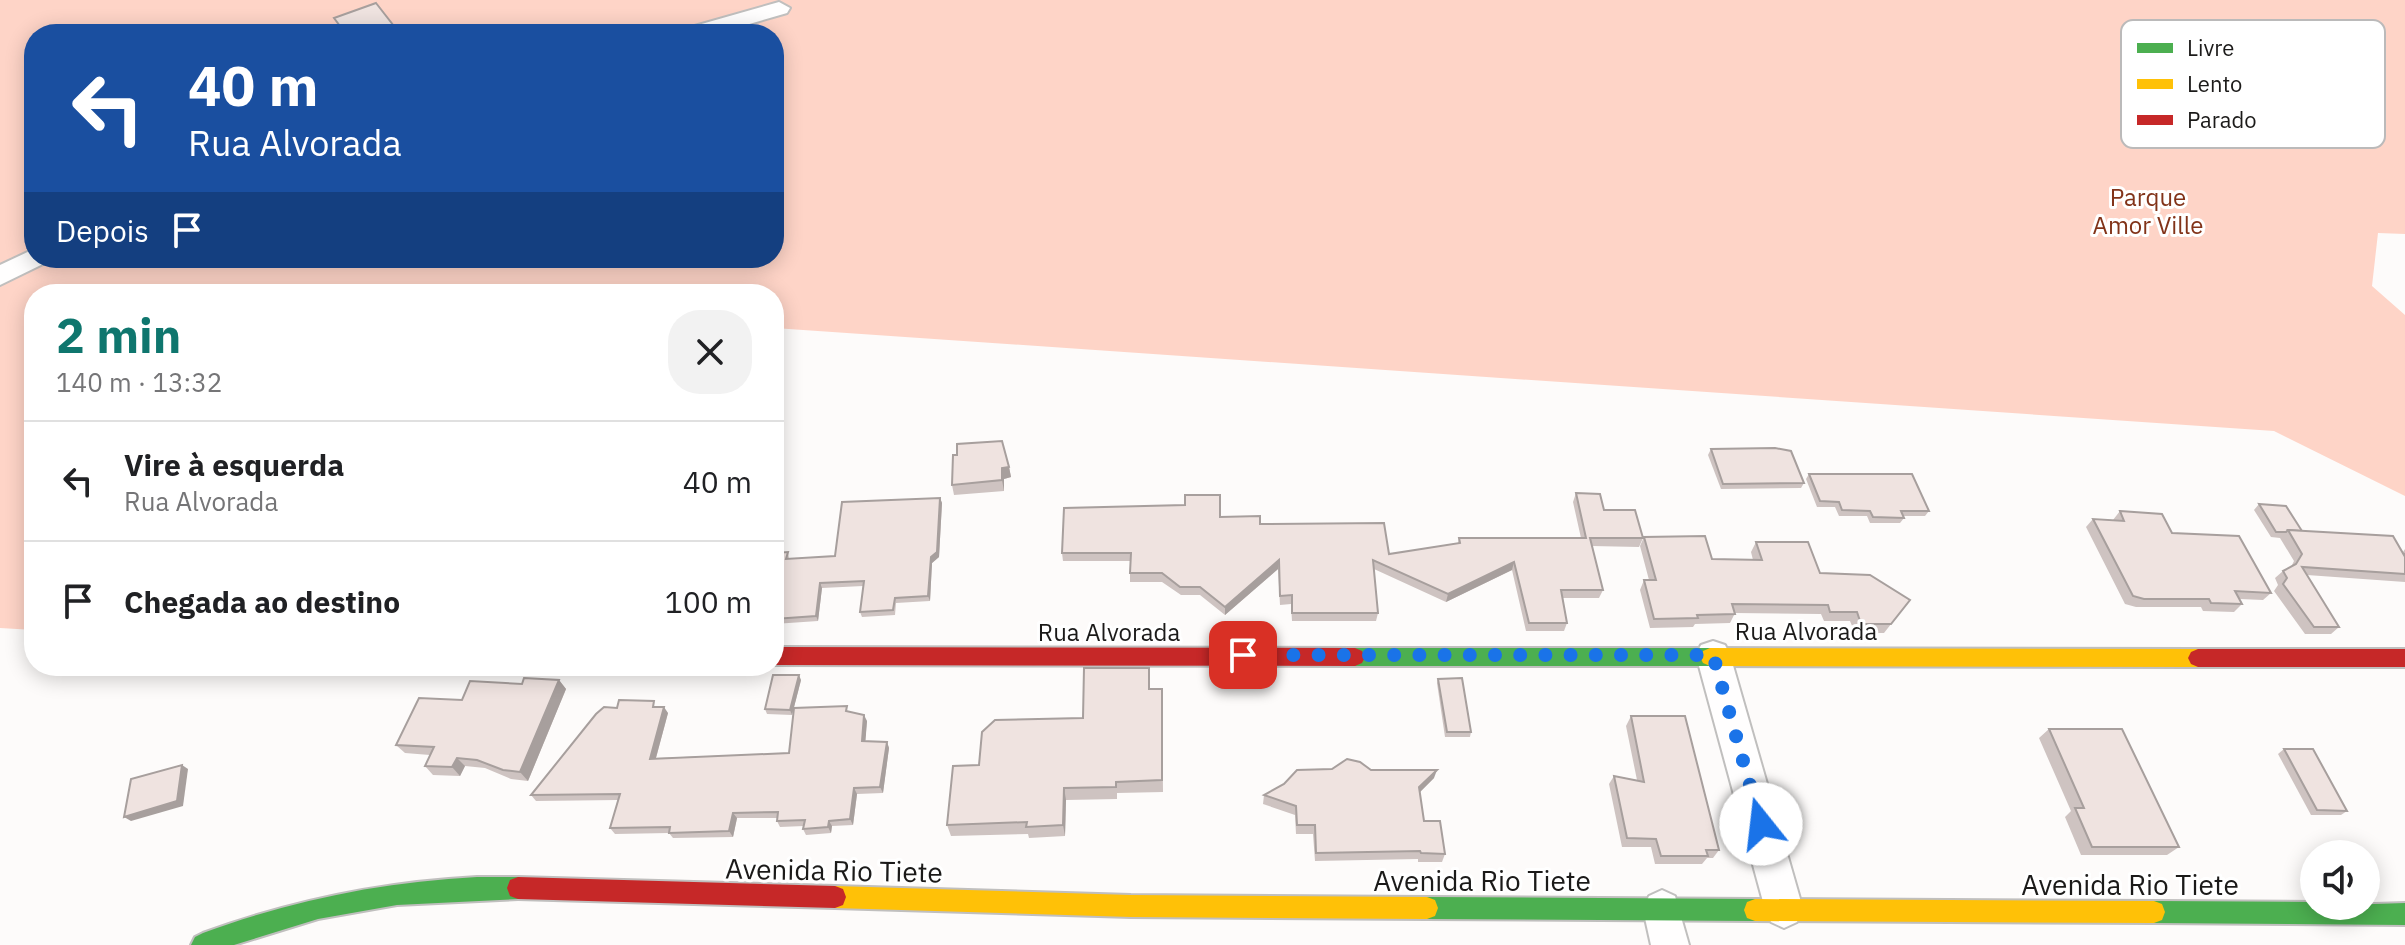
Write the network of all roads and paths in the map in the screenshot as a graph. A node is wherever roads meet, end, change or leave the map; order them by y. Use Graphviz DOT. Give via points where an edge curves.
graph roads {
  1 [pos="779,8"];
  2 [pos="725,24"];
  3 [pos="24,263"];
  4 [pos="0,276"];
  5 [pos="1713,655"];
  6 [pos="784,656"];
  7 [pos="2405,658"];
  8 [pos="1784,909"];
  9 [pos="2405,914"];
  10 [pos="1666,927"];
  11 [pos="203,945"];
  1 -- 2 [label="street"];
  3 -- 4 [label="street"];
  5 -- 6 [label="street, Rua Alvorada"];
  5 -- 7 [label="street, Rua Alvorada"];
  5 -- 8 [label="street"];
  8 -- 9 [label="street, Avenida Rio Tiete"];
  8 -- 10 [label="street, Avenida Rio Tiete"];
  10 -- 11 [label="street, Avenida Rio Tiete" via="491,887 353,899 278,917"];
}
